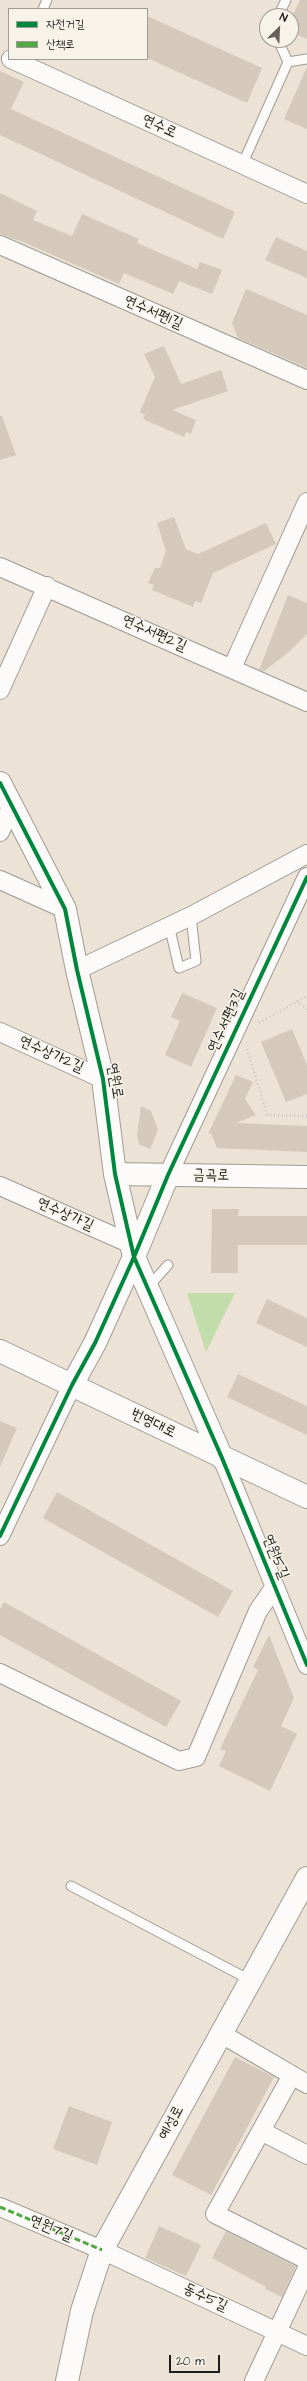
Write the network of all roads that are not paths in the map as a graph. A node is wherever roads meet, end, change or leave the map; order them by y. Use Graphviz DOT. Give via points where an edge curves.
graph roads {
  1 [pos="282,48"];
  2 [pos="307,59"];
  3 [pos="15,60"];
  4 [pos="288,62"];
  5 [pos="242,165"];
  6 [pos="307,194"];
  7 [pos="0,245"];
  8 [pos="307,380"];
  9 [pos="307,502"];
  10 [pos="0,567"];
  11 [pos="47,586"];
  12 [pos="232,668"];
  13 [pos="0,690"];
  14 [pos="307,702"];
  15 [pos="0,783"];
  16 [pos="11,807"];
  17 [pos="0,832"];
  18 [pos="307,854"];
  19 [pos="307,877"];
  20 [pos="0,880"];
  21 [pos="65,909"];
  22 [pos="191,916"];
  23 [pos="169,925"];
  24 [pos="76,970"];
  25 [pos="0,1032"];
  26 [pos="103,1079"];
  27 [pos="115,1174"];
  28 [pos="168,1175"];
  29 [pos="307,1177"];
  30 [pos="0,1186"];
  31 [pos="133,1251"];
  32 [pos="168,1265"];
  33 [pos="148,1288"];
  34 [pos="0,1350"];
  35 [pos="72,1385"];
  36 [pos="222,1458"];
  37 [pos="307,1497"];
  38 [pos="0,1536"];
  39 [pos="274,1588"];
  40 [pos="307,1665"];
  41 [pos="0,1673"];
  42 [pos="307,1878"];
  43 [pos="71,1886"];
  44 [pos="250,1980"];
  45 [pos="220,2033"];
  46 [pos="299,2080"];
  47 [pos="261,2130"];
  48 [pos="307,2155"];
  49 [pos="0,2207"];
  50 [pos="102,2250"];
  51 [pos="307,2260"];
  52 [pos="307,2268"];
  53 [pos="278,2332"];
  54 [pos="307,2346"];
  55 [pos="67,2381"];
  56 [pos="254,2381"];
  1 -- 4 [label="lane"];
  2 -- 4 [label="lane"];
  3 -- 5 [label="street, 연수로"];
  4 -- 5 [label="lane"];
  5 -- 6 [label="street, 연수로"];
  7 -- 8 [label="street, 연수서편1길"];
  9 -- 12 [label="street"];
  10 -- 11 [label="street, 연수서편2길"];
  11 -- 12 [label="street, 연수서편2길"];
  11 -- 13 [label="street"];
  12 -- 14 [label="street, 연수서편2길"];
  15 -- 16 [label="street, 연원로"];
  16 -- 17 [label="street"];
  16 -- 21 [label="street, 연원로"];
  18 -- 22 [label="street"];
  19 -- 28 [label="street, 연수서편3길"];
  20 -- 21 [label="street"];
  21 -- 24 [label="street, 연원로"];
  22 -- 23 [label="street"];
  22 -- 23 [label="lane" via="196,961 179,968"];
  23 -- 24 [label="street"];
  24 -- 26 [label="street, 연원로"];
  25 -- 26 [label="street, 연수상가2길"];
  26 -- 27 [label="street, 연원로"];
  27 -- 28 [label="street, 금곡로"];
  27 -- 31 [label="street, 연원로"];
  28 -- 29 [label="street, 금곡로"];
  28 -- 31 [label="street"];
  30 -- 31 [label="street, 연수상가길"];
  31 -- 33 [label="street, 연원로"];
  31 -- 35 [label="street" via="95,1342"];
  32 -- 33 [label="lane"];
  33 -- 36 [label="street, 연원로"];
  34 -- 35 [label="street, 번영대로"];
  35 -- 36 [label="street, 번영대로"];
  35 -- 38 [label="street"];
  36 -- 37 [label="street, 번영대로"];
  36 -- 39 [label="street, 연원5길"];
  39 -- 40 [label="street, 연원5길"];
  39 -- 41 [label="street, 연원5길" via="258,1611 196,1758 178,1761"];
  42 -- 44 [label="street, 예성로"];
  43 -- 44 [label="lane"];
  44 -- 45 [label="street, 예성로"];
  45 -- 46 [label="street"];
  45 -- 50 [label="street, 예성로"];
  46 -- 47 [label="street"];
  47 -- 48 [label="street"];
  47 -- 51 [label="street" via="215,2214"];
  49 -- 50 [label="street, 연원7길"];
  50 -- 53 [label="street, 동수5길"];
  50 -- 55 [label="street, 예성로" via="82,2311"];
  52 -- 53 [label="street"];
  53 -- 54 [label="street, 동수5길"];
  53 -- 56 [label="street"];
}
